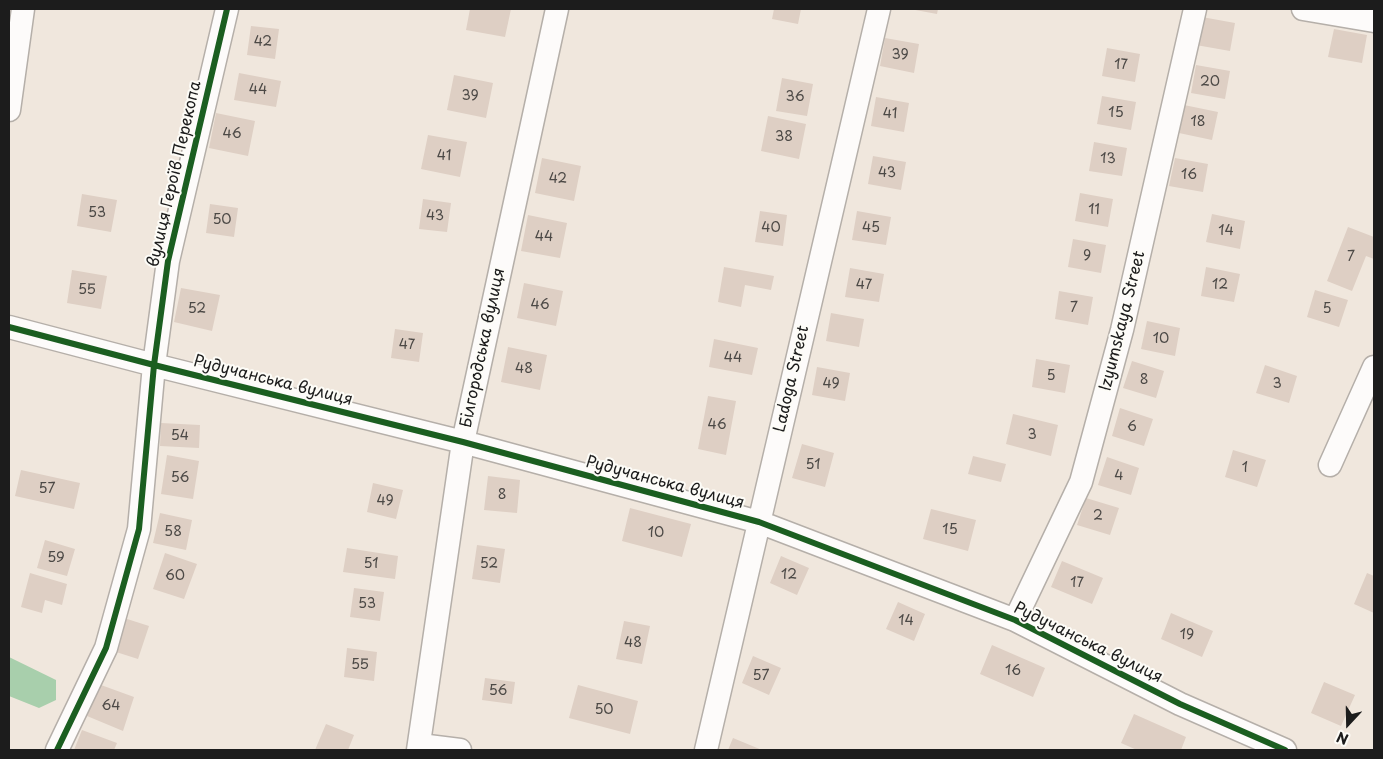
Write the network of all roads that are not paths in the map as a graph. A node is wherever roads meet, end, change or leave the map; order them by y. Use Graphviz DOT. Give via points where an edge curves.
graph roads {
  1 [pos="24,9"];
  2 [pos="227,9"];
  3 [pos="556,9"];
  4 [pos="879,9"];
  5 [pos="1195,9"];
  6 [pos="1303,9"];
  7 [pos="1374,21"];
  8 [pos="9,110"];
  9 [pos="9,327"];
  10 [pos="154,365"];
  11 [pos="1374,367"];
  12 [pos="463,442"];
  13 [pos="1330,465"];
  14 [pos="759,522"];
  15 [pos="1014,620"];
  16 [pos="419,748"];
  17 [pos="57,750"];
  18 [pos="460,750"];
  19 [pos="706,750"];
  20 [pos="1285,750"];
  1 -- 8 [label="street"];
  2 -- 10 [label="street, вулиця Героїв Перекопа" via="168,261"];
  3 -- 12 [label="street, Білгородська вулиця"];
  4 -- 14 [label="street, Ladoga Street"];
  5 -- 15 [label="street, Izyumskaya Street" via="1122,330 1081,482"];
  6 -- 7 [label="street"];
  9 -- 10 [label="street, Рудучанська вулиця"];
  10 -- 12 [label="street, Рудучанська вулиця"];
  10 -- 17 [label="street, вулиця Героїв Перекопа" via="139,529 106,648"];
  11 -- 13 [label="street"];
  12 -- 14 [label="street, Рудучанська вулиця"];
  12 -- 16 [label="street, Білгородська вулиця"];
  14 -- 15 [label="street, Рудучанська вулиця"];
  14 -- 19 [label="street, Ladoga Street"];
  15 -- 20 [label="street, Рудучанська вулиця" via="1180,704"];
  16 -- 18 [label="street"];
}
